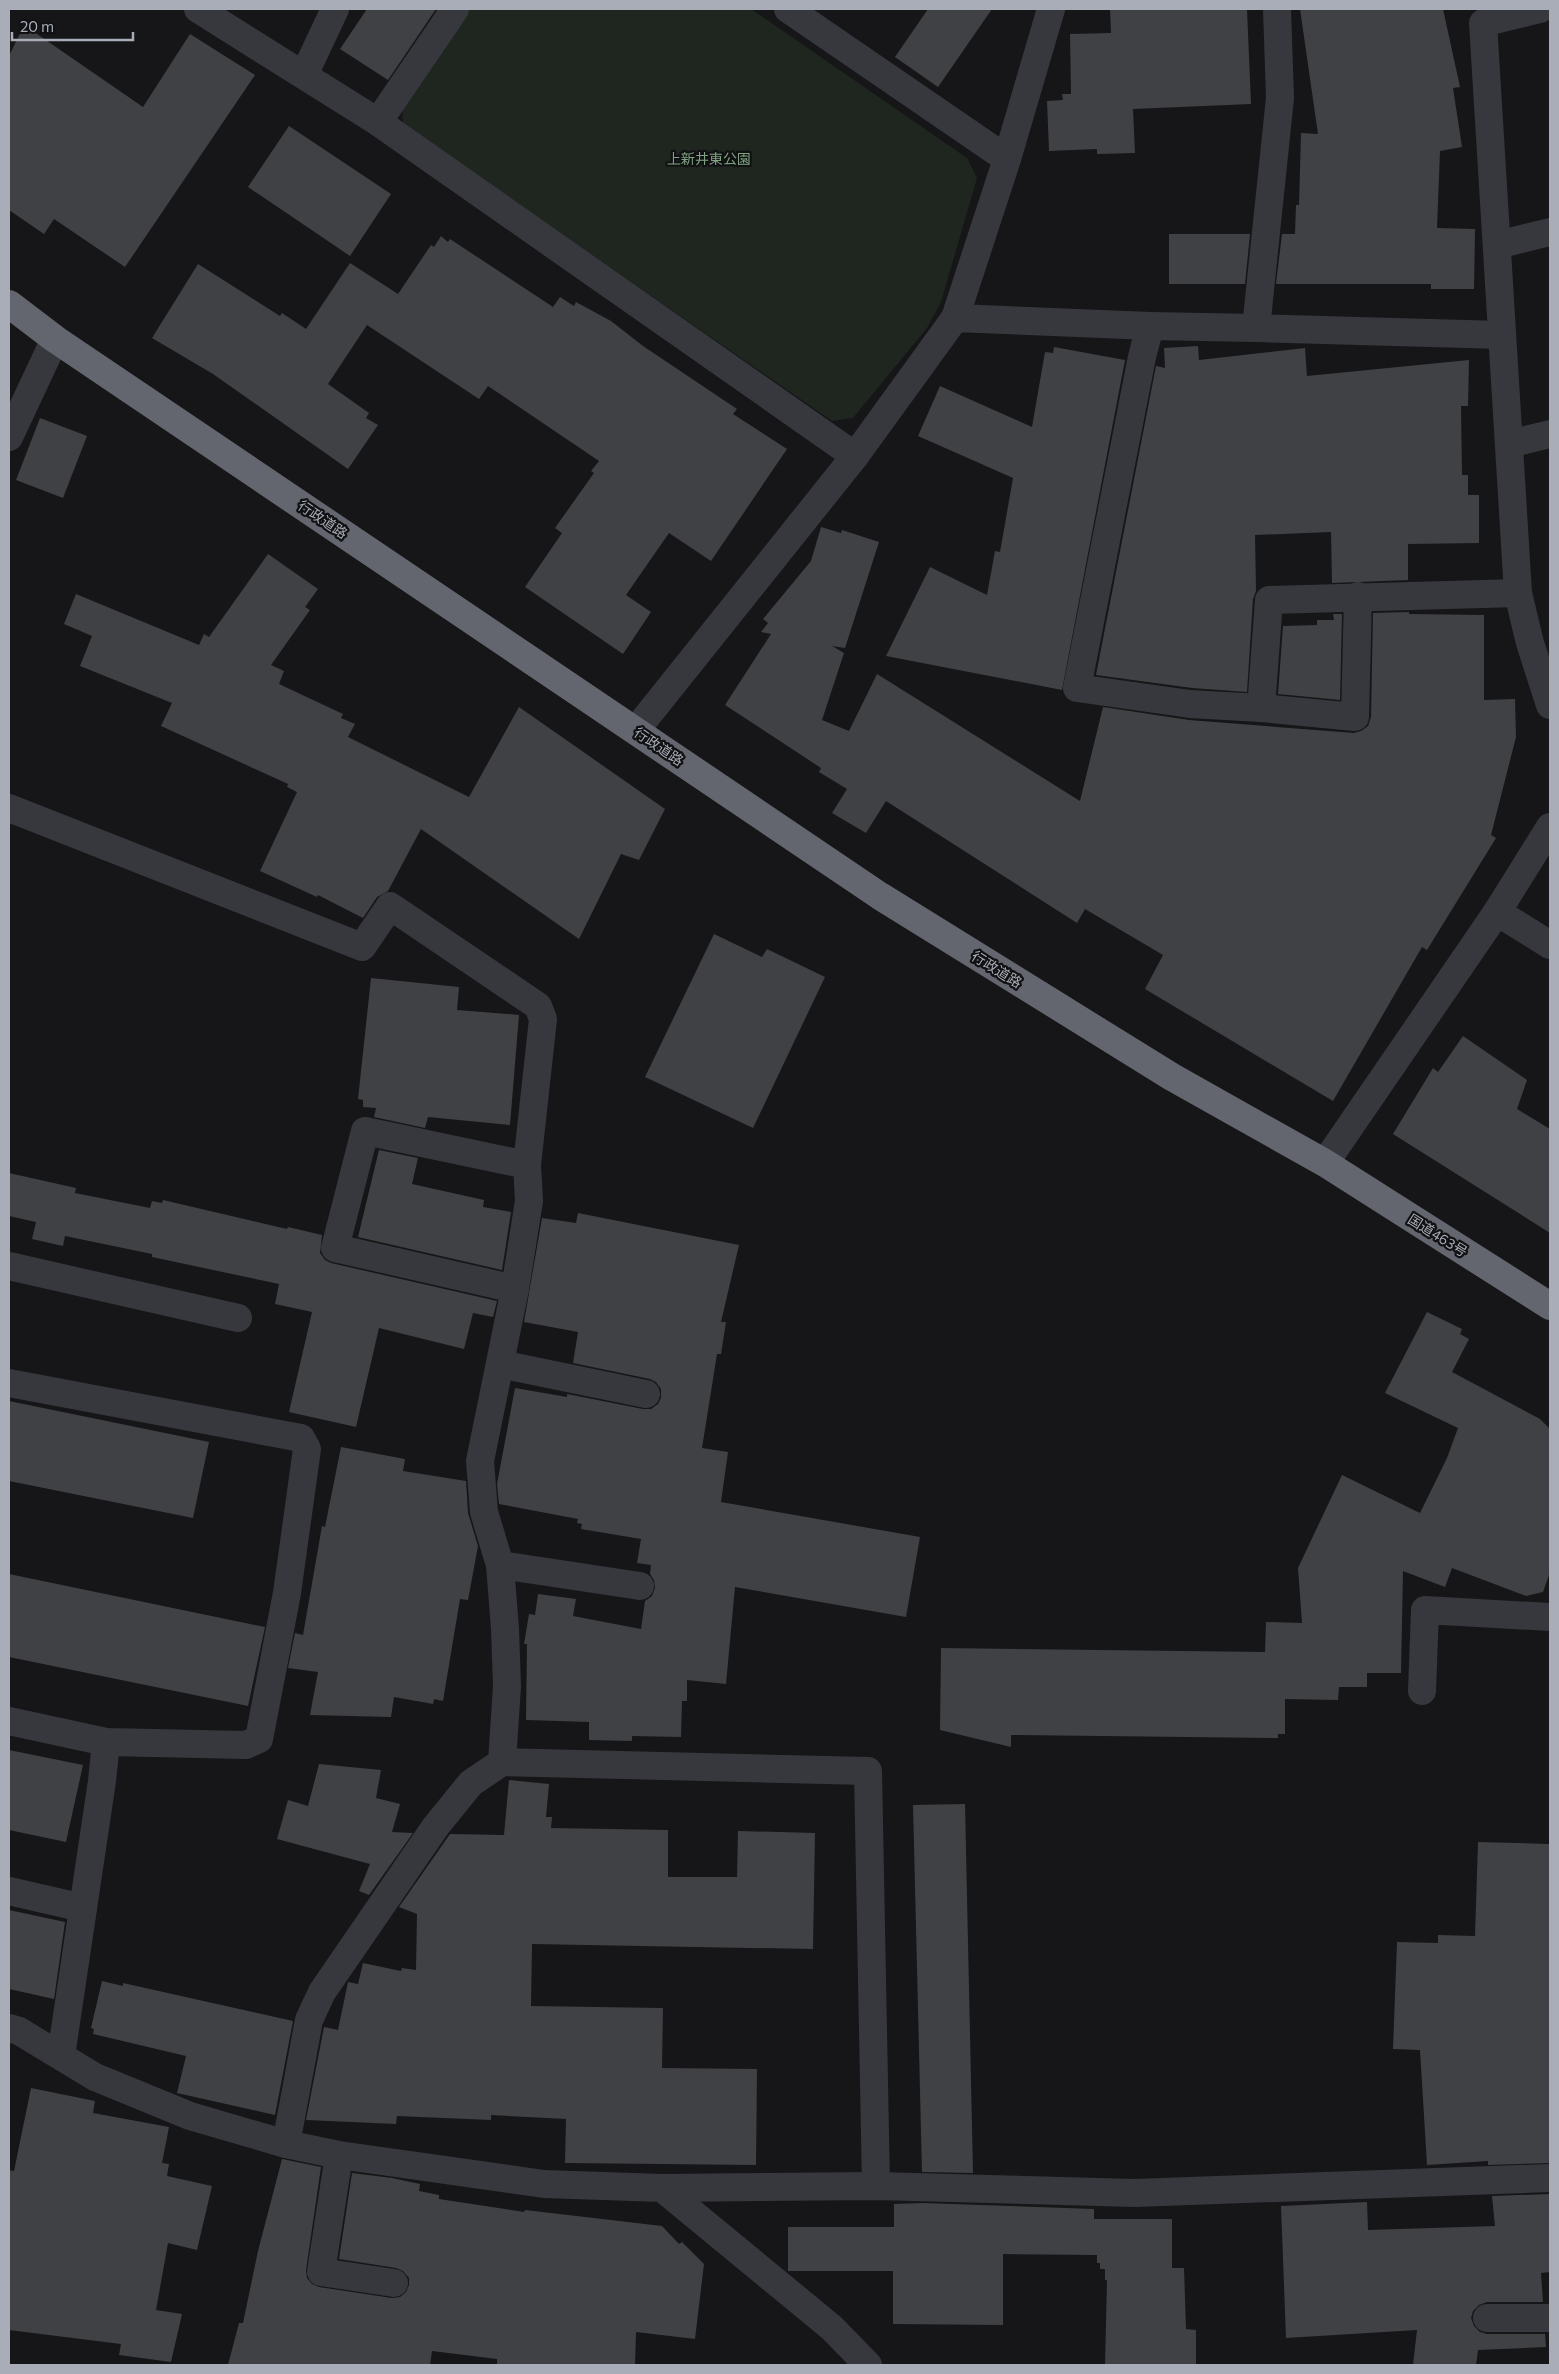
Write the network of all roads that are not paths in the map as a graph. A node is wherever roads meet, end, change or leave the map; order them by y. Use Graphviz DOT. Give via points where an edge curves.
graph roads {
  1 [pos="198,9"];
  2 [pos="336,9"];
  3 [pos="455,9"];
  4 [pos="788,9"];
  5 [pos="1051,9"];
  6 [pos="1277,9"];
  7 [pos="1540,9"];
  8 [pos="1481,16"];
  9 [pos="304,75"];
  10 [pos="378,122"];
  11 [pos="1007,159"];
  12 [pos="1550,232"];
  13 [pos="1497,245"];
  14 [pos="9,304"];
  15 [pos="955,318"];
  16 [pos="1150,326"];
  17 [pos="1256,328"];
  18 [pos="1502,335"];
  19 [pos="55,338"];
  20 [pos="1550,434"];
  21 [pos="9,437"];
  22 [pos="1509,444"];
  23 [pos="855,456"];
  24 [pos="1518,593"];
  25 [pos="1358,596"];
  26 [pos="1540,640"];
  27 [pos="1550,705"];
  28 [pos="1262,708"];
  29 [pos="636,730"];
  30 [pos="9,808"];
  31 [pos="1550,827"];
  32 [pos="1497,912"];
  33 [pos="1550,945"];
  34 [pos="1325,1164"];
  35 [pos="527,1165"];
  36 [pos="9,1266"];
  37 [pos="515,1289"];
  38 [pos="1550,1306"];
  39 [pos="238,1318"];
  40 [pos="500,1364"];
  41 [pos="9,1383"];
  42 [pos="646,1394"];
  43 [pos="500,1565"];
  44 [pos="640,1586"];
  45 [pos="1550,1618"];
  46 [pos="1422,1691"];
  47 [pos="9,1721"];
  48 [pos="106,1742"];
  49 [pos="502,1762"];
  50 [pos="9,1891"];
  51 [pos="83,1908"];
  52 [pos="9,2028"];
  53 [pos="61,2056"];
  54 [pos="286,2144"];
  55 [pos="339,2155"];
  56 [pos="1550,2178"];
  57 [pos="876,2186"];
  58 [pos="662,2188"];
  59 [pos="394,2283"];
  60 [pos="1487,2318"];
  61 [pos="1550,2318"];
  62 [pos="868,2365"];
  1 -- 9 [label="street"];
  2 -- 9 [label="street"];
  3 -- 10 [label="street"];
  4 -- 11 [label="street"];
  5 -- 11 [label="street"];
  6 -- 17 [label="street" via="1280,98"];
  7 -- 8 [label="street"];
  8 -- 13 [label="street"];
  9 -- 10 [label="street"];
  10 -- 23 [label="street"];
  11 -- 15 [label="street"];
  12 -- 13 [label="street"];
  13 -- 18 [label="street"];
  14 -- 19 [label="highway, 行政道路"];
  15 -- 16 [label="street"];
  15 -- 23 [label="street"];
  16 -- 17 [label="street"];
  16 -- 28 [label="street" via="1077,688 1190,704"];
  17 -- 18 [label="street"];
  18 -- 22 [label="street"];
  19 -- 21 [label="street"];
  19 -- 29 [label="highway, 行政道路"];
  20 -- 22 [label="street"];
  22 -- 24 [label="street"];
  23 -- 29 [label="street"];
  24 -- 25 [label="street"];
  24 -- 26 [label="street"];
  25 -- 28 [label="street" via="1269,600"];
  25 -- 28 [label="street" via="1355,717"];
  26 -- 27 [label="street"];
  29 -- 34 [label="highway, 行政道路" via="880,896 1172,1077"];
  30 -- 35 [label="street" via="362,947 390,906 538,1006 543,1019"];
  31 -- 32 [label="street"];
  32 -- 33 [label="street"];
  32 -- 34 [label="street"];
  34 -- 38 [label="highway, 国道463号"];
  35 -- 37 [label="street" via="529,1201"];
  35 -- 37 [label="street" via="365,1131 336,1248"];
  36 -- 39 [label="street"];
  37 -- 40 [label="street"];
  40 -- 42 [label="street"];
  40 -- 43 [label="street" via="480,1461 484,1512"];
  41 -- 48 [label="street" via="301,1438 307,1449 287,1593 259,1739 246,1745"];
  43 -- 44 [label="street"];
  43 -- 49 [label="street" via="507,1686"];
  45 -- 46 [label="street" via="1425,1610"];
  47 -- 48 [label="street"];
  48 -- 51 [label="street"];
  49 -- 54 [label="street" via="471,1783 436,1826 322,1992 309,2020"];
  49 -- 57 [label="street" via="868,1771"];
  50 -- 51 [label="street"];
  51 -- 53 [label="street"];
  52 -- 53 [label="street"];
  53 -- 54 [label="street" via="95,2076 190,2116"];
  54 -- 55 [label="street"];
  55 -- 58 [label="street" via="544,2184"];
  55 -- 59 [label="street" via="321,2272"];
  56 -- 57 [label="street" via="1135,2193"];
  57 -- 58 [label="street"];
  58 -- 62 [label="street" via="832,2328"];
  60 -- 61 [label="street"];
}
